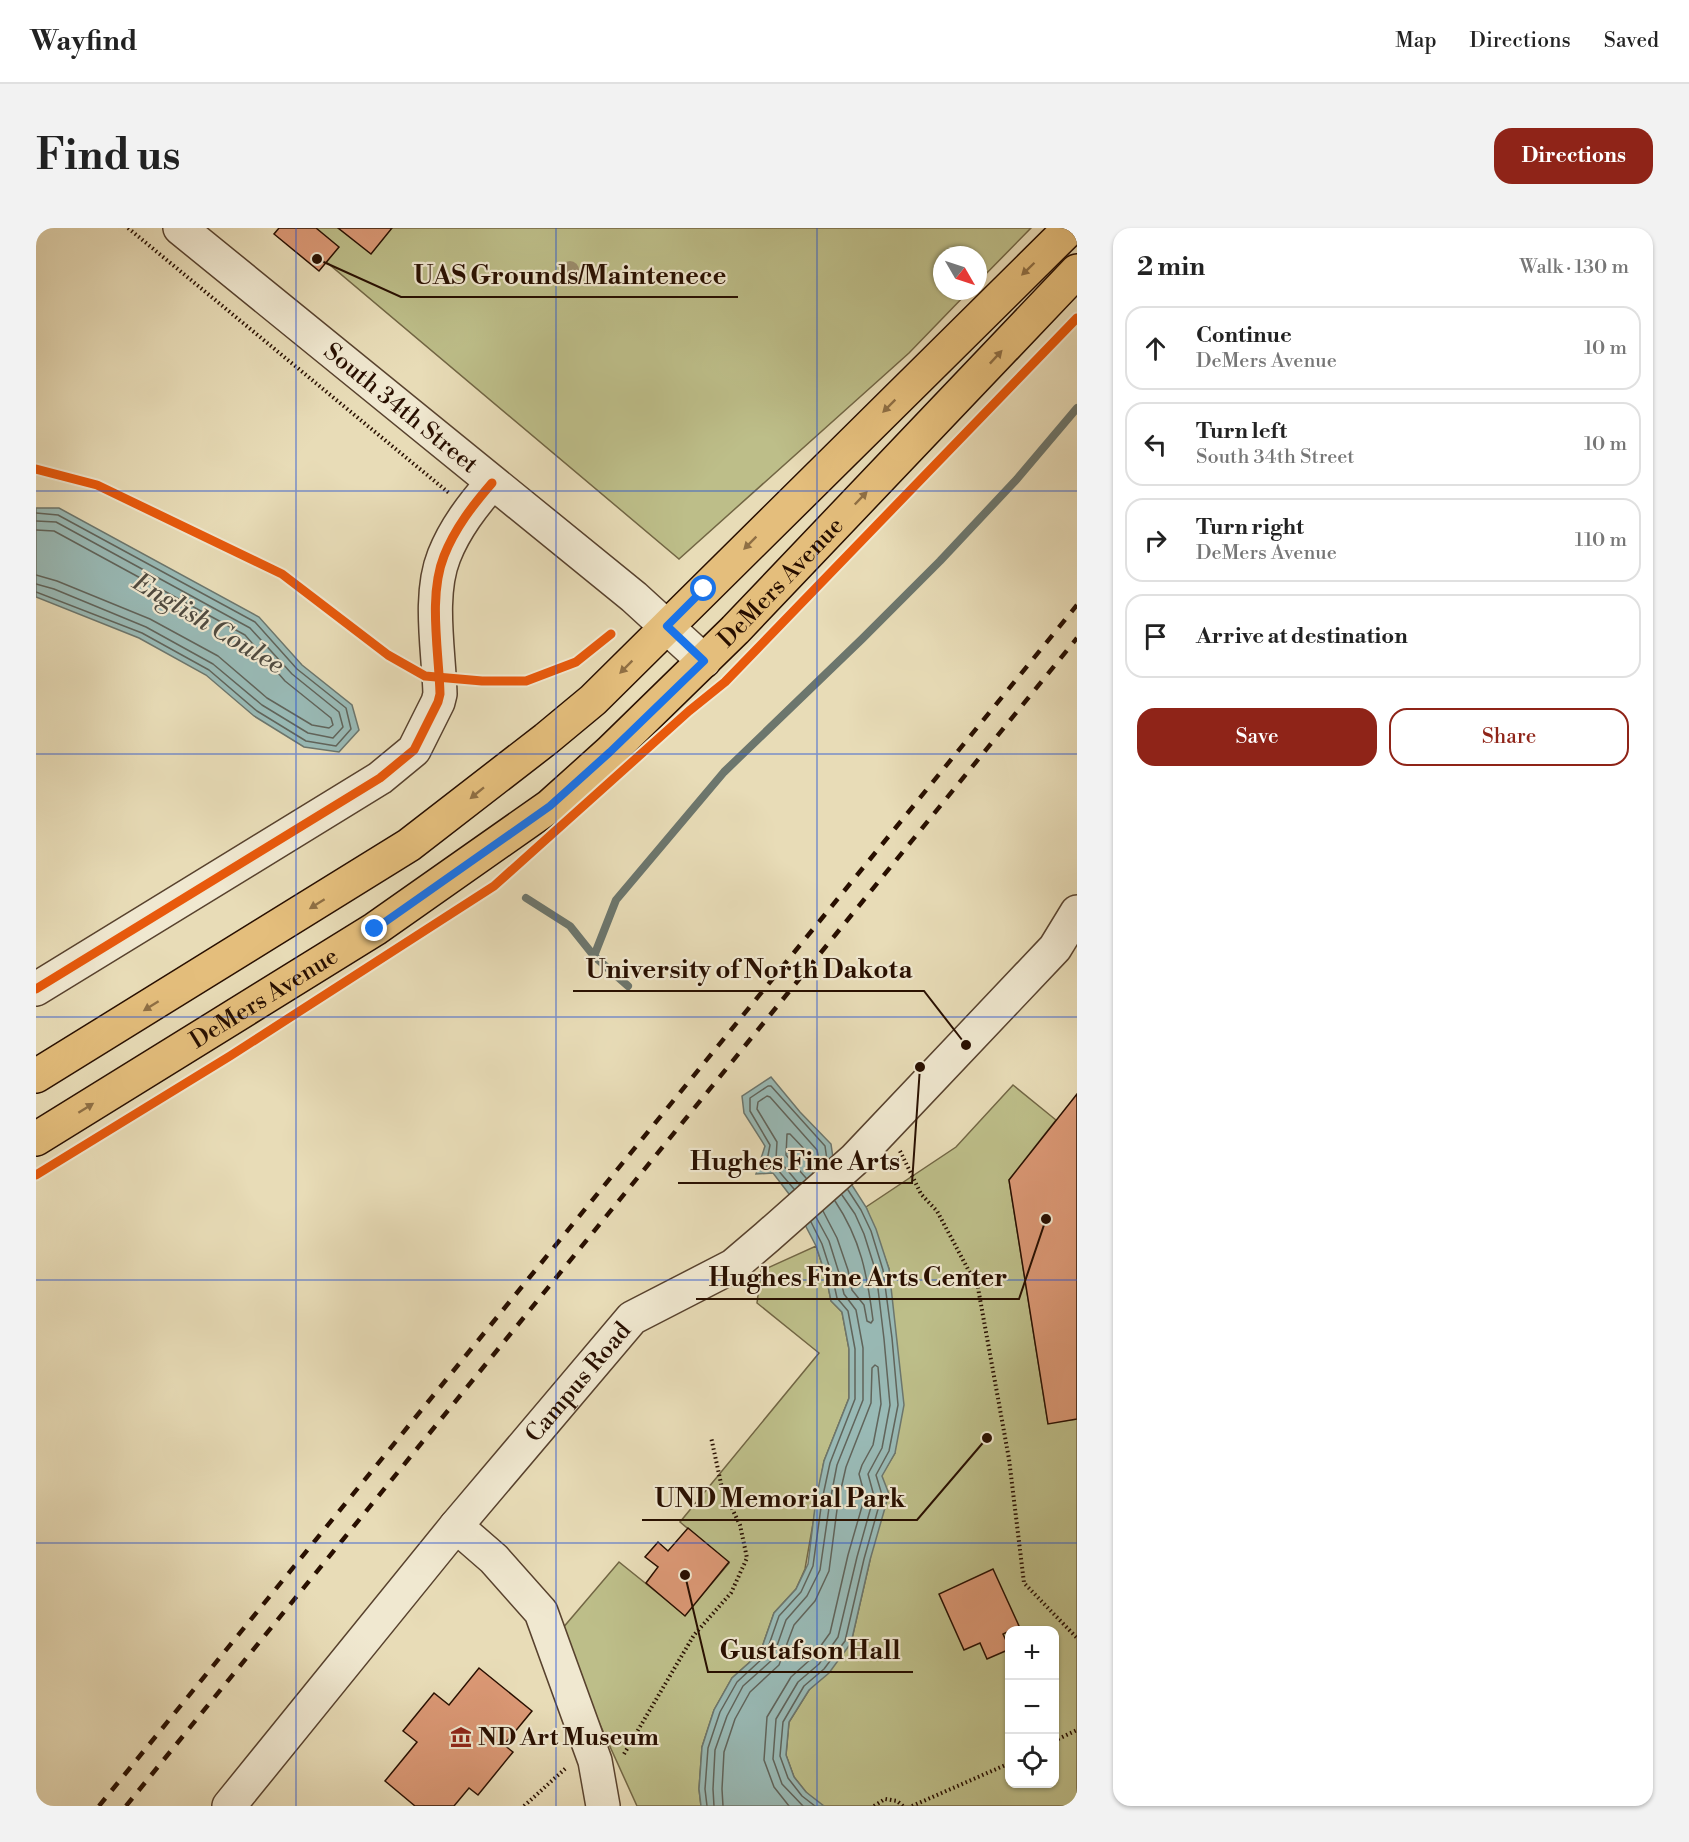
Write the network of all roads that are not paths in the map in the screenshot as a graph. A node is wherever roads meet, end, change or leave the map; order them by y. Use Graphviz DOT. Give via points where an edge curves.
graph roads {
  1 [pos="180,228"];
  2 [pos="1070,228"];
  3 [pos="1077,271"];
  4 [pos="492,483"];
  5 [pos="667,626"];
  6 [pos="704,661"];
  7 [pos="1077,912"];
  8 [pos="36,989"];
  9 [pos="36,1076"];
  10 [pos="36,1139"];
  11 [pos="456,1526"];
  12 [pos="229,1806"];
  13 [pos="603,1806"];
  1 -- 4 [label="street, South 34th Street"];
  2 -- 5 [label="main road, DeMers Avenue, one-way"];
  6 -- 3 [label="main road, DeMers Avenue, one-way"];
  4 -- 5 [label="street, South 34th Street"];
  4 -- 8 [label="street" via="465,516 443,557 437,590 440,694 414,750 380,778"];
  5 -- 6 [label="street, South 34th Street"];
  5 -- 9 [label="main road, DeMers Avenue, one-way" via="570,720 409,845"];
  10 -- 6 [label="main road, DeMers Avenue, one-way" via="375,929 542,812"];
  7 -- 11 [label="street, Campus Road" via="1055,948 855,1159 733,1266 632,1318"];
  11 -- 12 [label="street, Campus Road"];
  11 -- 13 [label="street" via="494,1559 541,1612 595,1761"];
}
